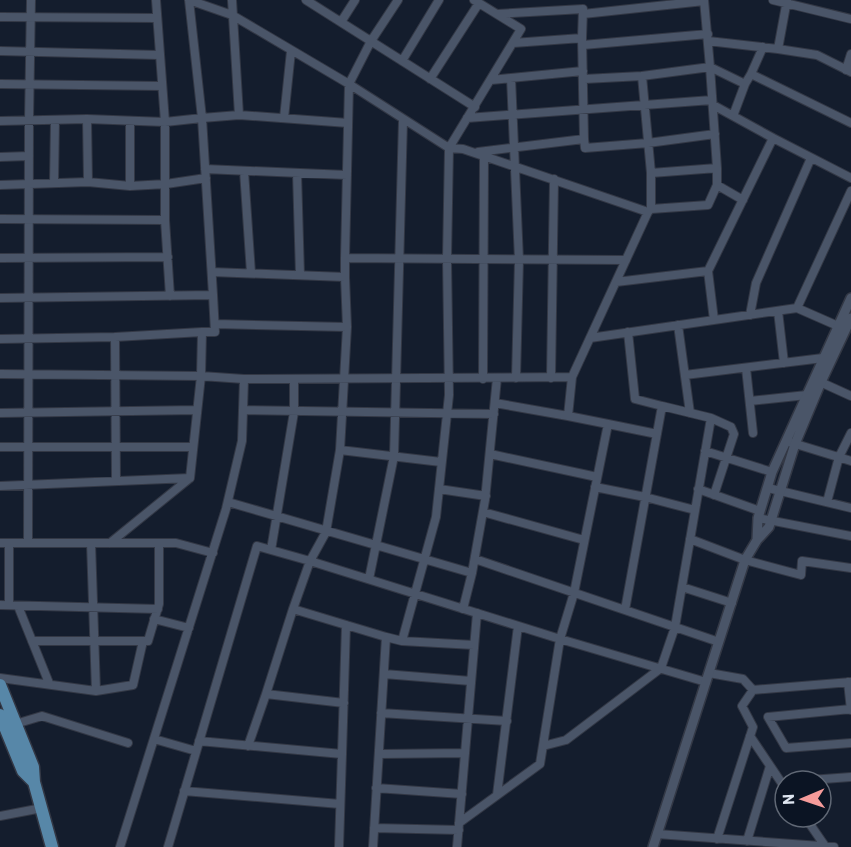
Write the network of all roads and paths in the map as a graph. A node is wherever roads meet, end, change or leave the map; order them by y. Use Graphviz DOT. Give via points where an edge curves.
graph roads {
  1 [pos="31,0"];
  2 [pos="156,0"];
  3 [pos="189,0"];
  4 [pos="232,0"];
  5 [pos="356,0"];
  6 [pos="398,0"];
  7 [pos="439,0"];
  8 [pos="704,0"];
  9 [pos="773,0"];
  10 [pos="311,1"];
  11 [pos="476,2"];
  12 [pos="787,2"];
  13 [pos="496,14"];
  14 [pos="583,14"];
  15 [pos="232,15"];
  16 [pos="0,17"];
  17 [pos="31,17"];
  18 [pos="157,18"];
  19 [pos="851,19"];
  20 [pos="341,22"];
  21 [pos="708,37"];
  22 [pos="370,41"];
  23 [pos="582,41"];
  24 [pos="513,43"];
  25 [pos="763,47"];
  26 [pos="778,49"];
  27 [pos="0,51"];
  28 [pos="30,51"];
  29 [pos="291,51"];
  30 [pos="851,54"];
  31 [pos="159,55"];
  32 [pos="402,61"];
  33 [pos="710,67"];
  34 [pos="848,71"];
  35 [pos="751,74"];
  36 [pos="584,75"];
  37 [pos="642,76"];
  38 [pos="430,78"];
  39 [pos="511,78"];
  40 [pos="491,80"];
  41 [pos="0,84"];
  42 [pos="29,84"];
  43 [pos="348,84"];
  44 [pos="745,84"];
  45 [pos="162,86"];
  46 [pos="712,103"];
  47 [pos="475,106"];
  48 [pos="646,106"];
  49 [pos="585,108"];
  50 [pos="513,114"];
  51 [pos="239,115"];
  52 [pos="733,116"];
  53 [pos="202,118"];
  54 [pos="284,118"];
  55 [pos="467,118"];
  56 [pos="29,120"];
  57 [pos="55,120"];
  58 [pos="87,120"];
  59 [pos="403,120"];
  60 [pos="0,121"];
  61 [pos="130,122"];
  62 [pos="165,122"];
  63 [pos="348,123"];
  64 [pos="851,123"];
  65 [pos="715,134"];
  66 [pos="773,138"];
  67 [pos="584,139"];
  68 [pos="648,143"];
  69 [pos="449,148"];
  70 [pos="514,148"];
  71 [pos="474,153"];
  72 [pos="29,156"];
  73 [pos="484,156"];
  74 [pos="0,157"];
  75 [pos="812,158"];
  76 [pos="515,167"];
  77 [pos="717,168"];
  78 [pos="205,169"];
  79 [pos="244,171"];
  80 [pos="297,173"];
  81 [pos="651,173"];
  82 [pos="347,175"];
  83 [pos="206,178"];
  84 [pos="851,178"];
  85 [pos="554,179"];
  86 [pos="88,182"];
  87 [pos="54,183"];
  88 [pos="29,184"];
  89 [pos="166,184"];
  90 [pos="0,185"];
  91 [pos="717,185"];
  92 [pos="130,186"];
  93 [pos="851,191"];
  94 [pos="743,200"];
  95 [pos="649,210"];
  96 [pos="0,219"];
  97 [pos="29,219"];
  98 [pos="165,220"];
  99 [pos="168,257"];
  100 [pos="0,258"];
  101 [pos="29,258"];
  102 [pos="345,258"];
  103 [pos="398,259"];
  104 [pos="447,259"];
  105 [pos="485,260"];
  106 [pos="519,260"];
  107 [pos="551,260"];
  108 [pos="626,260"];
  109 [pos="212,272"];
  110 [pos="708,272"];
  111 [pos="251,273"];
  112 [pos="300,275"];
  113 [pos="345,278"];
  114 [pos="616,282"];
  115 [pos="213,295"];
  116 [pos="170,296"];
  117 [pos="0,298"];
  118 [pos="29,298"];
  119 [pos="851,298"];
  120 [pos="797,308"];
  121 [pos="778,311"];
  122 [pos="750,315"];
  123 [pos="714,320"];
  124 [pos="214,324"];
  125 [pos="678,325"];
  126 [pos="845,325"];
  127 [pos="347,327"];
  128 [pos="202,332"];
  129 [pos="628,332"];
  130 [pos="115,337"];
  131 [pos="590,338"];
  132 [pos="0,339"];
  133 [pos="29,339"];
  134 [pos="823,358"];
  135 [pos="784,363"];
  136 [pos="746,368"];
  137 [pos="0,374"];
  138 [pos="29,374"];
  139 [pos="115,374"];
  140 [pos="685,375"];
  141 [pos="201,376"];
  142 [pos="572,377"];
  143 [pos="497,378"];
  144 [pos="516,378"];
  145 [pos="551,378"];
  146 [pos="244,379"];
  147 [pos="294,379"];
  148 [pos="345,379"];
  149 [pos="396,379"];
  150 [pos="448,379"];
  151 [pos="483,379"];
  152 [pos="817,381"];
  153 [pos="807,395"];
  154 [pos="851,396"];
  155 [pos="750,401"];
  156 [pos="495,403"];
  157 [pos="662,406"];
  158 [pos="115,410"];
  159 [pos="197,410"];
  160 [pos="243,410"];
  161 [pos="0,412"];
  162 [pos="29,412"];
  163 [pos="294,412"];
  164 [pos="343,413"];
  165 [pos="690,413"];
  166 [pos="395,414"];
  167 [pos="446,414"];
  168 [pos="494,414"];
  169 [pos="568,416"];
  170 [pos="711,418"];
  171 [pos="608,424"];
  172 [pos="753,433"];
  173 [pos="851,433"];
  174 [pos="657,434"];
  175 [pos="790,443"];
  176 [pos="29,446"];
  177 [pos="114,446"];
  178 [pos="0,447"];
  179 [pos="193,447"];
  180 [pos="340,450"];
  181 [pos="705,451"];
  182 [pos="490,454"];
  183 [pos="394,456"];
  184 [pos="839,457"];
  185 [pos="726,458"];
  186 [pos="851,461"];
  187 [pos="441,462"];
  188 [pos="772,472"];
  189 [pos="597,477"];
  190 [pos="190,478"];
  191 [pos="116,481"];
  192 [pos="28,484"];
  193 [pos="0,486"];
  194 [pos="595,487"];
  195 [pos="768,488"];
  196 [pos="439,489"];
  197 [pos="699,489"];
  198 [pos="780,491"];
  199 [pos="714,495"];
  200 [pos="486,496"];
  201 [pos="645,497"];
  202 [pos="228,502"];
  203 [pos="827,502"];
  204 [pos="851,508"];
  205 [pos="695,510"];
  206 [pos="483,512"];
  207 [pos="759,515"];
  208 [pos="278,517"];
  209 [pos="771,520"];
  210 [pos="326,532"];
  211 [pos="851,536"];
  212 [pos="690,539"];
  213 [pos="584,540"];
  214 [pos="758,540"];
  215 [pos="2,543"];
  216 [pos="28,543"];
  217 [pos="92,543"];
  218 [pos="110,543"];
  219 [pos="159,543"];
  220 [pos="375,546"];
  221 [pos="271,550"];
  222 [pos="213,553"];
  223 [pos="475,559"];
  224 [pos="424,560"];
  225 [pos="745,560"];
  226 [pos="310,561"];
  227 [pos="851,568"];
  228 [pos="472,573"];
  229 [pos="369,579"];
  230 [pos="682,587"];
  231 [pos="574,593"];
  232 [pos="415,594"];
  233 [pos="732,603"];
  234 [pos="4,605"];
  235 [pos="18,606"];
  236 [pos="94,609"];
  237 [pos="158,609"];
  238 [pos="293,609"];
  239 [pos="463,609"];
  240 [pos="625,610"];
  241 [pos="477,613"];
  242 [pos="154,619"];
  243 [pos="346,625"];
  244 [pos="518,626"];
  245 [pos="675,627"];
  246 [pos="189,628"];
  247 [pos="386,637"];
  248 [pos="560,639"];
  249 [pos="32,641"];
  250 [pos="143,641"];
  251 [pos="402,641"];
  252 [pos="94,642"];
  253 [pos="719,642"];
  254 [pos="474,645"];
  255 [pos="661,668"];
  256 [pos="384,674"];
  257 [pos="708,677"];
  258 [pos="0,678"];
  259 [pos="471,681"];
  260 [pos="850,682"];
  261 [pos="49,683"];
  262 [pos="0,685"];
  263 [pos="753,690"];
  264 [pos="96,691"];
  265 [pos="266,694"];
  266 [pos="344,703"];
  267 [pos="851,710"];
  268 [pos="381,713"];
  269 [pos="468,718"];
  270 [pos="507,721"];
  271 [pos="6,722"];
  272 [pos="750,736"];
  273 [pos="154,739"];
  274 [pos="199,741"];
  275 [pos="128,743"];
  276 [pos="851,743"];
  277 [pos="248,746"];
  278 [pos="543,746"];
  279 [pos="196,751"];
  280 [pos="465,753"];
  281 [pos="342,754"];
  282 [pos="379,754"];
  283 [pos="770,766"];
  284 [pos="773,770"];
  285 [pos="851,777"];
  286 [pos="833,778"];
  287 [pos="376,788"];
  288 [pos="184,791"];
  289 [pos="462,794"];
  290 [pos="498,795"];
  291 [pos="340,804"];
  292 [pos="42,808"];
  293 [pos="0,816"];
  294 [pos="459,826"];
  295 [pos="374,828"];
  296 [pos="813,829"];
  297 [pos="657,834"];
  298 [pos="717,839"];
  299 [pos="753,843"];
  300 [pos="825,846"];
  301 [pos="52,847"];
  302 [pos="120,847"];
  303 [pos="168,847"];
  304 [pos="339,847"];
  305 [pos="373,847"];
  306 [pos="457,847"];
  307 [pos="653,847"];
  308 [pos="834,847"];
  1 -- 17 [label="street"];
  2 -- 18 [label="street"];
  3 -- 15 [label="street"];
  3 -- 53 [label="street"];
  4 -- 15 [label="street"];
  5 -- 20 [label="street"];
  6 -- 22 [label="street"];
  7 -- 32 [label="street"];
  8 -- 14 [label="street"];
  8 -- 21 [label="street"];
  9 -- 12 [label="street"];
  10 -- 20 [label="street"];
  11 -- 13 [label="street"];
  11 -- 38 [label="street"];
  12 -- 19 [label="street"];
  12 -- 26 [label="street"];
  13 -- 14 [label="street" via="583,9"];
  13 -- 24 [label="street" via="521,29"];
  14 -- 23 [label="street"];
  15 -- 29 [label="street"];
  15 -- 51 [label="street"];
  16 -- 17 [label="street"];
  17 -- 18 [label="street"];
  17 -- 28 [label="street"];
  18 -- 31 [label="street"];
  20 -- 22 [label="street"];
  21 -- 23 [label="street"];
  21 -- 25 [label="street"];
  21 -- 33 [label="street"];
  22 -- 32 [label="street"];
  22 -- 43 [label="street"];
  23 -- 24 [label="street"];
  23 -- 36 [label="street"];
  24 -- 40 [label="street"];
  25 -- 26 [label="street"];
  25 -- 35 [label="street"];
  26 -- 34 [label="street" via="817,55"];
  27 -- 28 [label="street"];
  28 -- 31 [label="street"];
  28 -- 42 [label="street"];
  29 -- 43 [label="street"];
  29 -- 54 [label="street"];
  30 -- 34 [label="street"];
  31 -- 45 [label="street"];
  32 -- 38 [label="street"];
  33 -- 37 [label="street"];
  33 -- 44 [label="street"];
  33 -- 46 [label="street"];
  35 -- 44 [label="street"];
  35 -- 64 [label="street"];
  36 -- 37 [label="street"];
  36 -- 39 [label="street"];
  36 -- 49 [label="street"];
  37 -- 48 [label="street"];
  38 -- 47 [label="street"];
  39 -- 40 [label="street"];
  39 -- 50 [label="street"];
  40 -- 47 [label="street"];
  41 -- 42 [label="street"];
  42 -- 45 [label="street"];
  42 -- 56 [label="street"];
  43 -- 59 [label="street"];
  43 -- 63 [label="street"];
  44 -- 52 [label="street"];
  45 -- 62 [label="street"];
  46 -- 48 [label="street"];
  46 -- 52 [label="street"];
  46 -- 65 [label="street"];
  47 -- 55 [label="street"];
  48 -- 49 [label="street"];
  48 -- 68 [label="street"];
  49 -- 50 [label="street"];
  49 -- 67 [label="street"];
  50 -- 55 [label="street"];
  50 -- 70 [label="street"];
  51 -- 53 [label="street"];
  51 -- 54 [label="street"];
  52 -- 66 [label="street"];
  53 -- 62 [label="street"];
  53 -- 78 [label="street"];
  54 -- 63 [label="street"];
  55 -- 69 [label="street"];
  56 -- 57 [label="street"];
  56 -- 60 [label="street"];
  56 -- 72 [label="street"];
  57 -- 58 [label="street"];
  57 -- 87 [label="street"];
  58 -- 61 [label="street"];
  58 -- 86 [label="street"];
  59 -- 69 [label="street"];
  59 -- 103 [label="street"];
  61 -- 62 [label="street"];
  61 -- 92 [label="street"];
  62 -- 89 [label="street"];
  63 -- 82 [label="street"];
  65 -- 68 [label="street"];
  65 -- 77 [label="street"];
  66 -- 75 [label="street"];
  66 -- 94 [label="street"];
  67 -- 68 [label="street" via="585,148"];
  67 -- 70 [label="street"];
  68 -- 81 [label="street"];
  69 -- 71 [label="street"];
  69 -- 104 [label="street"];
  70 -- 71 [label="street"];
  70 -- 76 [label="street"];
  71 -- 73 [label="street"];
  72 -- 74 [label="street"];
  72 -- 88 [label="street"];
  73 -- 76 [label="street"];
  73 -- 105 [label="street"];
  75 -- 84 [label="street"];
  75 -- 122 [label="street" via="756,283"];
  76 -- 85 [label="street"];
  76 -- 106 [label="street"];
  77 -- 81 [label="street"];
  77 -- 91 [label="street"];
  78 -- 79 [label="street"];
  78 -- 83 [label="street"];
  79 -- 80 [label="street"];
  79 -- 111 [label="street"];
  80 -- 82 [label="street"];
  80 -- 112 [label="street"];
  81 -- 95 [label="street"];
  82 -- 102 [label="street"];
  83 -- 89 [label="street"];
  83 -- 109 [label="street"];
  85 -- 95 [label="street"];
  85 -- 107 [label="street"];
  86 -- 87 [label="street"];
  86 -- 92 [label="street"];
  87 -- 88 [label="street"];
  88 -- 90 [label="street"];
  88 -- 97 [label="street"];
  89 -- 92 [label="street"];
  89 -- 98 [label="street"];
  91 -- 94 [label="street"];
  91 -- 95 [label="street" via="707,206"];
  93 -- 120 [label="street"];
  94 -- 110 [label="street"];
  95 -- 108 [label="street"];
  96 -- 97 [label="street"];
  97 -- 98 [label="street"];
  97 -- 101 [label="street"];
  98 -- 99 [label="street"];
  99 -- 101 [label="street"];
  99 -- 116 [label="street"];
  100 -- 101 [label="street"];
  101 -- 118 [label="street"];
  102 -- 103 [label="street"];
  102 -- 113 [label="street"];
  103 -- 104 [label="street"];
  103 -- 149 [label="street"];
  104 -- 105 [label="street"];
  104 -- 150 [label="street"];
  105 -- 106 [label="street"];
  105 -- 151 [label="street"];
  106 -- 107 [label="street"];
  106 -- 144 [label="street"];
  107 -- 108 [label="street"];
  107 -- 145 [label="street"];
  108 -- 114 [label="street"];
  109 -- 111 [label="street"];
  109 -- 115 [label="street"];
  110 -- 114 [label="street"];
  110 -- 123 [label="street"];
  111 -- 112 [label="street"];
  112 -- 113 [label="street"];
  113 -- 127 [label="street"];
  114 -- 131 [label="street"];
  115 -- 116 [label="street"];
  115 -- 124 [label="street"];
  116 -- 118 [label="street"];
  117 -- 118 [label="street"];
  118 -- 133 [label="street"];
  119 -- 126 [label="street"];
  120 -- 121 [label="street"];
  120 -- 126 [label="street"];
  121 -- 122 [label="street"];
  121 -- 135 [label="street"];
  122 -- 123 [label="street"];
  123 -- 125 [label="street"];
  124 -- 127 [label="street"];
  124 -- 128 [label="street" via="215,332"];
  125 -- 129 [label="street"];
  125 -- 140 [label="street"];
  126 -- 134 [label="street"];
  126 -- 152 [label="street"];
  127 -- 148 [label="street"];
  128 -- 130 [label="street"];
  128 -- 141 [label="street"];
  129 -- 131 [label="street"];
  129 -- 157 [label="street" via="635,399"];
  130 -- 133 [label="street"];
  130 -- 139 [label="street"];
  131 -- 142 [label="street"];
  132 -- 133 [label="street"];
  133 -- 138 [label="street"];
  134 -- 135 [label="street"];
  134 -- 152 [label="street"];
  135 -- 136 [label="street"];
  136 -- 140 [label="street"];
  136 -- 155 [label="street"];
  137 -- 138 [label="street"];
  138 -- 139 [label="street"];
  138 -- 162 [label="street"];
  139 -- 141 [label="street"];
  139 -- 158 [label="street"];
  140 -- 165 [label="street"];
  141 -- 146 [label="street"];
  141 -- 159 [label="street"];
  142 -- 145 [label="street"];
  142 -- 169 [label="street"];
  143 -- 144 [label="street"];
  143 -- 151 [label="street"];
  143 -- 156 [label="street"];
  144 -- 145 [label="street"];
  146 -- 147 [label="street"];
  146 -- 160 [label="street"];
  147 -- 148 [label="street"];
  147 -- 163 [label="street"];
  148 -- 149 [label="street"];
  148 -- 164 [label="street"];
  149 -- 150 [label="street"];
  149 -- 166 [label="street"];
  150 -- 151 [label="street"];
  150 -- 167 [label="street"];
  152 -- 153 [label="street"];
  152 -- 154 [label="street"];
  152 -- 175 [label="street"];
  153 -- 155 [label="street"];
  153 -- 175 [label="street"];
  155 -- 172 [label="street"];
  156 -- 168 [label="street"];
  156 -- 169 [label="street"];
  157 -- 165 [label="street"];
  157 -- 174 [label="street"];
  158 -- 159 [label="street"];
  158 -- 162 [label="street"];
  158 -- 177 [label="street"];
  159 -- 179 [label="street"];
  160 -- 163 [label="street"];
  160 -- 202 [label="street" via="242,441"];
  161 -- 162 [label="street"];
  162 -- 176 [label="street"];
  163 -- 164 [label="street"];
  163 -- 208 [label="street"];
  164 -- 166 [label="street"];
  164 -- 180 [label="street"];
  165 -- 170 [label="street"];
  166 -- 167 [label="street"];
  166 -- 183 [label="street"];
  167 -- 168 [label="street"];
  167 -- 187 [label="street"];
  168 -- 182 [label="street"];
  169 -- 171 [label="street"];
  170 -- 181 [label="street"];
  170 -- 185 [label="street" via="734,431"];
  171 -- 174 [label="street"];
  171 -- 189 [label="street"];
  173 -- 184 [label="street"];
  174 -- 201 [label="street"];
  175 -- 184 [label="street"];
  175 -- 188 [label="street"];
  175 -- 198 [label="street"];
  176 -- 177 [label="street"];
  176 -- 178 [label="street"];
  176 -- 192 [label="street"];
  177 -- 179 [label="street"];
  177 -- 191 [label="street"];
  179 -- 190 [label="street"];
  180 -- 183 [label="street"];
  180 -- 210 [label="street"];
  181 -- 185 [label="street"];
  181 -- 197 [label="street"];
  182 -- 189 [label="street"];
  182 -- 200 [label="street"];
  183 -- 187 [label="street"];
  183 -- 220 [label="street"];
  184 -- 186 [label="street"];
  184 -- 203 [label="street"];
  185 -- 188 [label="street"];
  185 -- 199 [label="street"];
  187 -- 196 [label="street"];
  188 -- 195 [label="street"];
  189 -- 194 [label="street"];
  190 -- 191 [label="street"];
  190 -- 218 [label="street"];
  191 -- 192 [label="street"];
  192 -- 193 [label="street"];
  192 -- 216 [label="street"];
  194 -- 201 [label="street"];
  194 -- 213 [label="street"];
  195 -- 198 [label="street"];
  195 -- 207 [label="street"];
  196 -- 200 [label="street"];
  196 -- 224 [label="street"];
  197 -- 199 [label="street"];
  197 -- 205 [label="street"];
  198 -- 203 [label="street"];
  198 -- 209 [label="street"];
  199 -- 207 [label="street"];
  200 -- 206 [label="street"];
  201 -- 205 [label="street"];
  201 -- 240 [label="street"];
  202 -- 208 [label="street"];
  202 -- 222 [label="street"];
  203 -- 204 [label="street"];
  205 -- 212 [label="street"];
  206 -- 213 [label="street"];
  206 -- 223 [label="street"];
  207 -- 209 [label="street"];
  207 -- 214 [label="street"];
  208 -- 210 [label="street"];
  208 -- 221 [label="street"];
  209 -- 211 [label="street"];
  209 -- 214 [label="street"];
  210 -- 220 [label="street"];
  210 -- 226 [label="street"];
  212 -- 225 [label="street"];
  212 -- 230 [label="street"];
  213 -- 231 [label="street"];
  214 -- 225 [label="street"];
  215 -- 216 [label="street"];
  215 -- 234 [label="street"];
  216 -- 217 [label="street"];
  217 -- 218 [label="street"];
  217 -- 236 [label="street"];
  218 -- 219 [label="street"];
  219 -- 222 [label="street" via="176,543"];
  219 -- 237 [label="street"];
  220 -- 224 [label="street"];
  220 -- 229 [label="street"];
  221 -- 226 [label="street"];
  221 -- 274 [label="street" via="257,546"];
  222 -- 246 [label="street"];
  223 -- 228 [label="street"];
  223 -- 231 [label="street"];
  224 -- 228 [label="street"];
  224 -- 232 [label="street"];
  225 -- 227 [label="street" via="801,575 802,561"];
  225 -- 233 [label="street"];
  226 -- 229 [label="street"];
  226 -- 238 [label="street"];
  228 -- 239 [label="street"];
  229 -- 232 [label="street"];
  230 -- 233 [label="street"];
  230 -- 245 [label="street"];
  231 -- 240 [label="street"];
  231 -- 248 [label="street"];
  232 -- 239 [label="street"];
  232 -- 251 [label="street"];
  233 -- 253 [label="street"];
  234 -- 235 [label="street"];
  235 -- 236 [label="street"];
  235 -- 249 [label="street"];
  236 -- 237 [label="street"];
  236 -- 252 [label="street"];
  237 -- 242 [label="street"];
  238 -- 243 [label="street"];
  238 -- 265 [label="street"];
  239 -- 241 [label="street"];
  240 -- 245 [label="street"];
  241 -- 244 [label="street"];
  241 -- 254 [label="street"];
  242 -- 246 [label="street"];
  242 -- 250 [label="street" via="148,640"];
  243 -- 247 [label="street"];
  243 -- 266 [label="street"];
  244 -- 248 [label="street"];
  244 -- 270 [label="street"];
  245 -- 253 [label="street"];
  245 -- 255 [label="street"];
  246 -- 273 [label="street"];
  247 -- 251 [label="street"];
  247 -- 256 [label="street"];
  248 -- 255 [label="street"];
  248 -- 278 [label="street"];
  249 -- 252 [label="street"];
  249 -- 261 [label="street"];
  250 -- 252 [label="street"];
  250 -- 264 [label="street" via="133,686"];
  251 -- 254 [label="street"];
  252 -- 264 [label="street"];
  253 -- 257 [label="street"];
  254 -- 259 [label="street"];
  255 -- 257 [label="street"];
  255 -- 278 [label="street" via="566,740"];
  256 -- 259 [label="street"];
  256 -- 268 [label="street"];
  257 -- 263 [label="street" via="743,679"];
  257 -- 297 [label="street"];
  258 -- 261 [label="street"];
  259 -- 269 [label="street"];
  260 -- 263 [label="street"];
  260 -- 267 [label="street"];
  261 -- 264 [label="street"];
  262 -- 271 [label="main road"];
  263 -- 272 [label="street" via="742,706 753,727"];
  265 -- 266 [label="street"];
  265 -- 277 [label="street"];
  266 -- 281 [label="street"];
  267 -- 276 [label="street" via="768,717 786,748"];
  268 -- 269 [label="street"];
  268 -- 282 [label="street"];
  269 -- 270 [label="street"];
  269 -- 280 [label="street"];
  270 -- 290 [label="street"];
  271 -- 275 [label="street" via="42,716"];
  271 -- 292 [label="main road" via="23,771 34,782"];
  272 -- 283 [label="street"];
  272 -- 298 [label="street"];
  273 -- 279 [label="street"];
  273 -- 302 [label="street"];
  274 -- 277 [label="street"];
  274 -- 279 [label="street"];
  277 -- 281 [label="street"];
  278 -- 290 [label="street" via="540,764"];
  279 -- 288 [label="street"];
  280 -- 282 [label="street"];
  280 -- 289 [label="street"];
  281 -- 291 [label="street"];
  282 -- 287 [label="street"];
  283 -- 284 [label="street"];
  283 -- 299 [label="street"];
  285 -- 286 [label="street"];
  287 -- 289 [label="street"];
  287 -- 295 [label="street"];
  288 -- 291 [label="street"];
  288 -- 303 [label="street"];
  289 -- 294 [label="street"];
  290 -- 294 [label="street"];
  291 -- 304 [label="street"];
  292 -- 293 [label="street"];
  292 -- 301 [label="main road"];
  294 -- 295 [label="street"];
  294 -- 306 [label="street"];
  295 -- 305 [label="street"];
  296 -- 300 [label="street"];
  297 -- 298 [label="street"];
  297 -- 307 [label="street"];
  298 -- 299 [label="street"];
  299 -- 300 [label="street"];
  300 -- 308 [label="street"];
}
